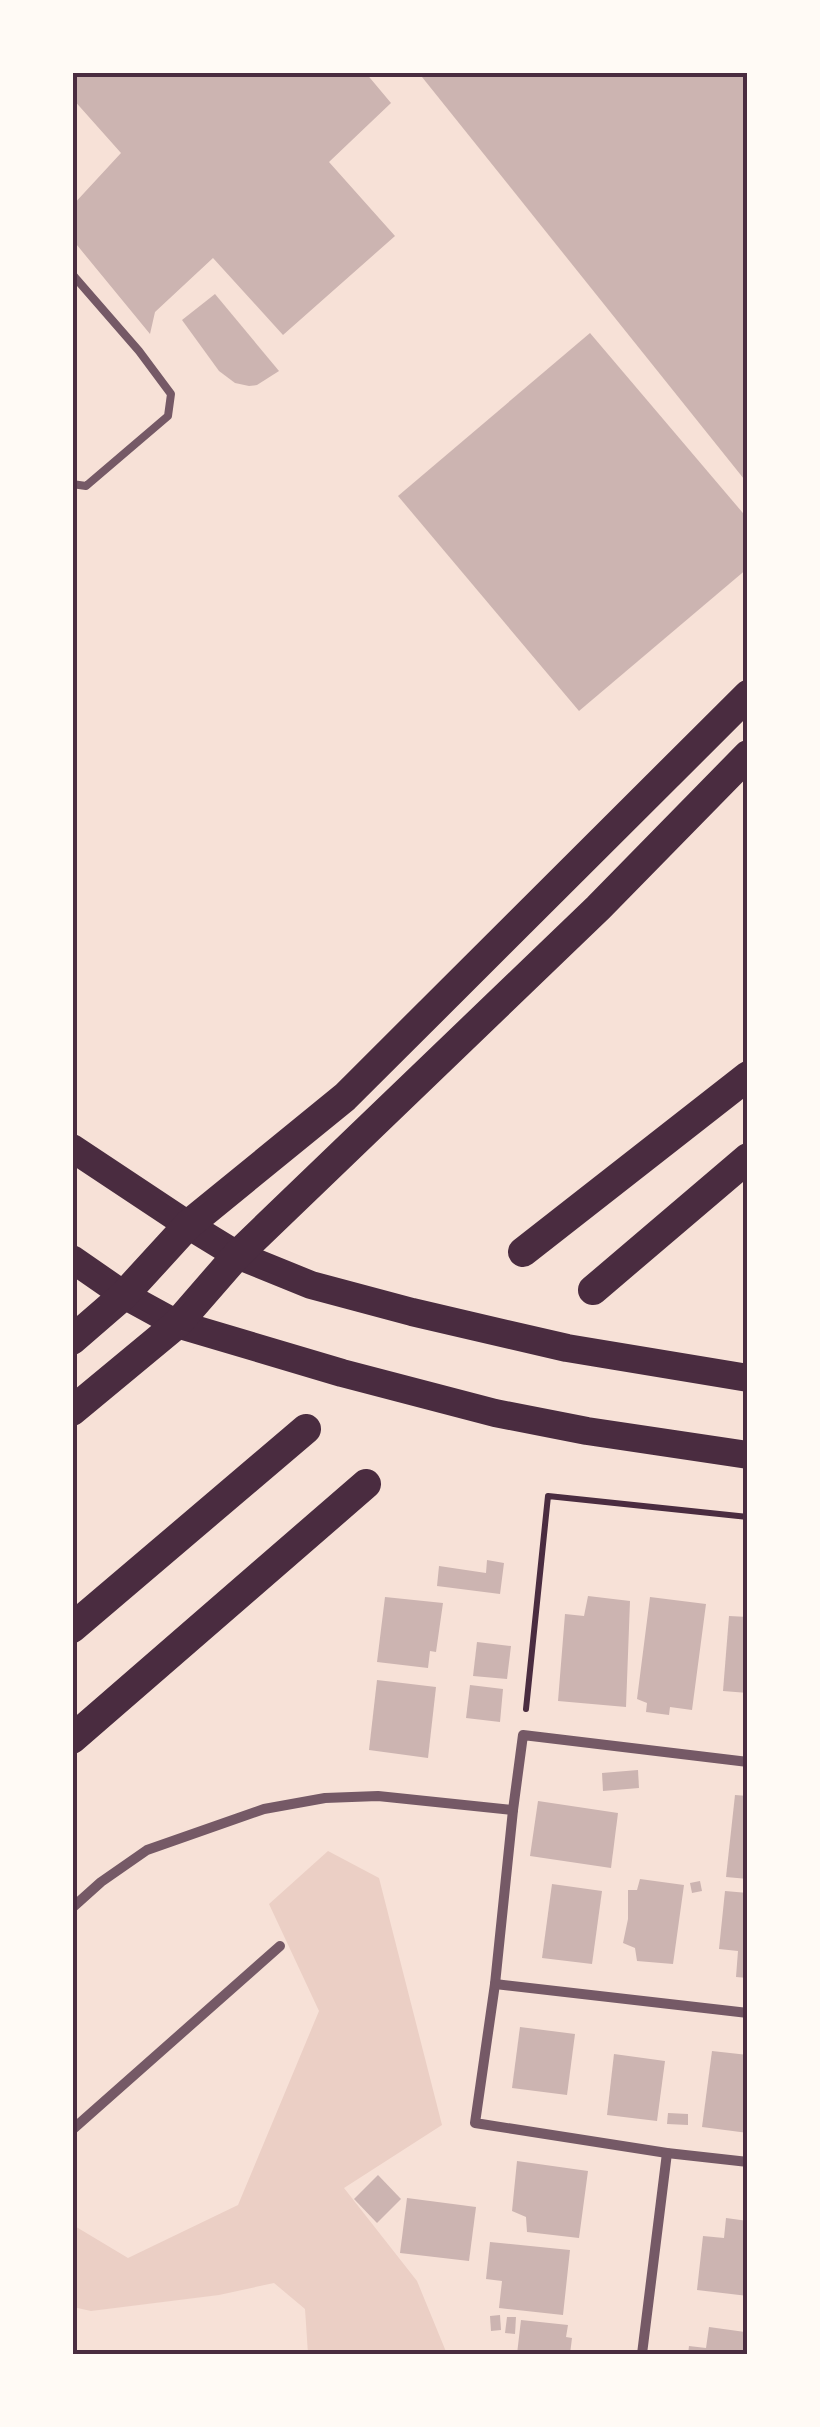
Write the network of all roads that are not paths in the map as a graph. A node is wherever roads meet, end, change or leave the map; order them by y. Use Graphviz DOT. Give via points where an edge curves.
graph roads {
  1 [pos="72,274"];
  2 [pos="72,484"];
  3 [pos="748,695"];
  4 [pos="748,756"];
  5 [pos="748,1076"];
  6 [pos="72,1148"];
  7 [pos="748,1158"];
  8 [pos="188,1225"];
  9 [pos="523,1252"];
  10 [pos="237,1254"];
  11 [pos="72,1259"];
  12 [pos="593,1290"];
  13 [pos="124,1296"];
  14 [pos="177,1324"];
  15 [pos="72,1340"];
  16 [pos="748,1378"];
  17 [pos="72,1412"];
  18 [pos="306,1430"];
  19 [pos="748,1454"];
  20 [pos="366,1484"];
  21 [pos="72,1628"];
  22 [pos="72,1738"];
  23 [pos="748,1762"];
  24 [pos="513,1810"];
  25 [pos="72,1908"];
  26 [pos="280,1946"];
  27 [pos="495,1984"];
  28 [pos="748,2013"];
  29 [pos="72,2130"];
  30 [pos="667,2154"];
  31 [pos="748,2162"];
  32 [pos="642,2354"];
  1 -- 2 [label="lane" via="170,394 168,416 86,486"];
  3 -- 8 [label="highway" via="345,1097"];
  4 -- 10 [label="highway"];
  5 -- 9 [label="highway"];
  6 -- 8 [label="highway"];
  7 -- 12 [label="highway"];
  8 -- 10 [label="highway"];
  8 -- 13 [label="highway"];
  10 -- 14 [label="highway"];
  10 -- 16 [label="highway" via="312,1285 412,1312 567,1348"];
  11 -- 13 [label="highway"];
  13 -- 14 [label="highway"];
  13 -- 15 [label="highway"];
  14 -- 17 [label="highway"];
  14 -- 19 [label="highway" via="494,1413"];
  18 -- 21 [label="highway"];
  20 -- 22 [label="highway"];
  23 -- 24 [label="street" via="524,1735"];
  24 -- 25 [label="street" via="378,1796 264,1809 147,1850"];
  24 -- 27 [label="street"];
  26 -- 29 [label="street"];
  27 -- 28 [label="street"];
  27 -- 30 [label="street" via="475,2124"];
  30 -- 31 [label="street"];
  30 -- 32 [label="street"];
}
